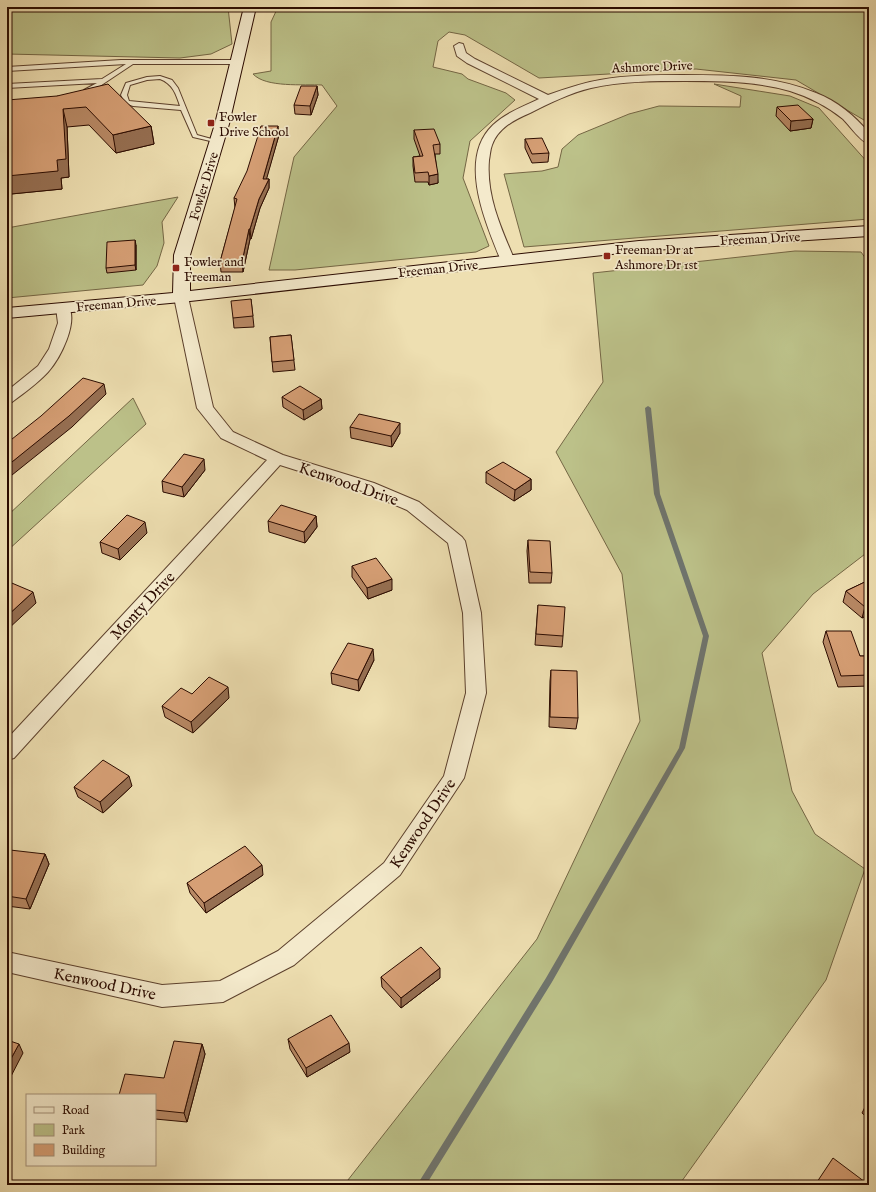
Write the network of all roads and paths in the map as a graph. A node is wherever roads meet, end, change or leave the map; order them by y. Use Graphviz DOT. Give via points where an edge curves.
graph roads {
  1 [pos="250,7"];
  2 [pos="459,46"];
  3 [pos="132,62"];
  4 [pos="238,62"];
  5 [pos="7,69"];
  6 [pos="103,81"];
  7 [pos="7,86"];
  8 [pos="83,92"];
  9 [pos="547,99"];
  10 [pos="183,108"];
  11 [pos="869,140"];
  12 [pos="217,142"];
  13 [pos="869,231"];
  14 [pos="508,261"];
  15 [pos="181,297"];
  16 [pos="63,308"];
  17 [pos="7,313"];
  18 [pos="7,399"];
  19 [pos="277,458"];
  20 [pos="7,752"];
  21 [pos="7,962"];
  1 -- 4 [label="street, Fowler Drive"];
  2 -- 9 [label="street" via="462,54 471,61"];
  3 -- 4 [label="lane"];
  3 -- 5 [label="lane"];
  3 -- 6 [label="lane"];
  4 -- 12 [label="street, Fowler Drive"];
  6 -- 7 [label="lane"];
  6 -- 8 [label="lane" via="91,90"];
  9 -- 11 [label="street, Ashmore Drive" via="598,83 619,80 676,78 760,82 784,86 821,100 844,115"];
  9 -- 14 [label="street, Ashmore Drive" via="496,128 485,146 483,194 488,214"];
  10 -- 10 [label="lane" via="177,88 165,77 152,77 128,84 124,95 127,102 133,104"];
  10 -- 12 [label="lane" via="194,136"];
  12 -- 15 [label="street, Fowler Drive" via="182,255"];
  13 -- 14 [label="street, Freeman Drive" via="639,246"];
  14 -- 15 [label="street, Freeman Drive"];
  15 -- 16 [label="street, Freeman Drive"];
  15 -- 19 [label="street, Kenwood Drive" via="205,408 227,435"];
  16 -- 17 [label="street, Freeman Drive"];
  16 -- 18 [label="street" via="65,323 56,349 43,369"];
  19 -- 20 [label="street, Monty Drive"];
  19 -- 21 [label="street, Kenwood Drive" via="368,487 413,506 456,542 472,613 476,692 454,778 392,869 286,958 223,991 162,996"];
}
